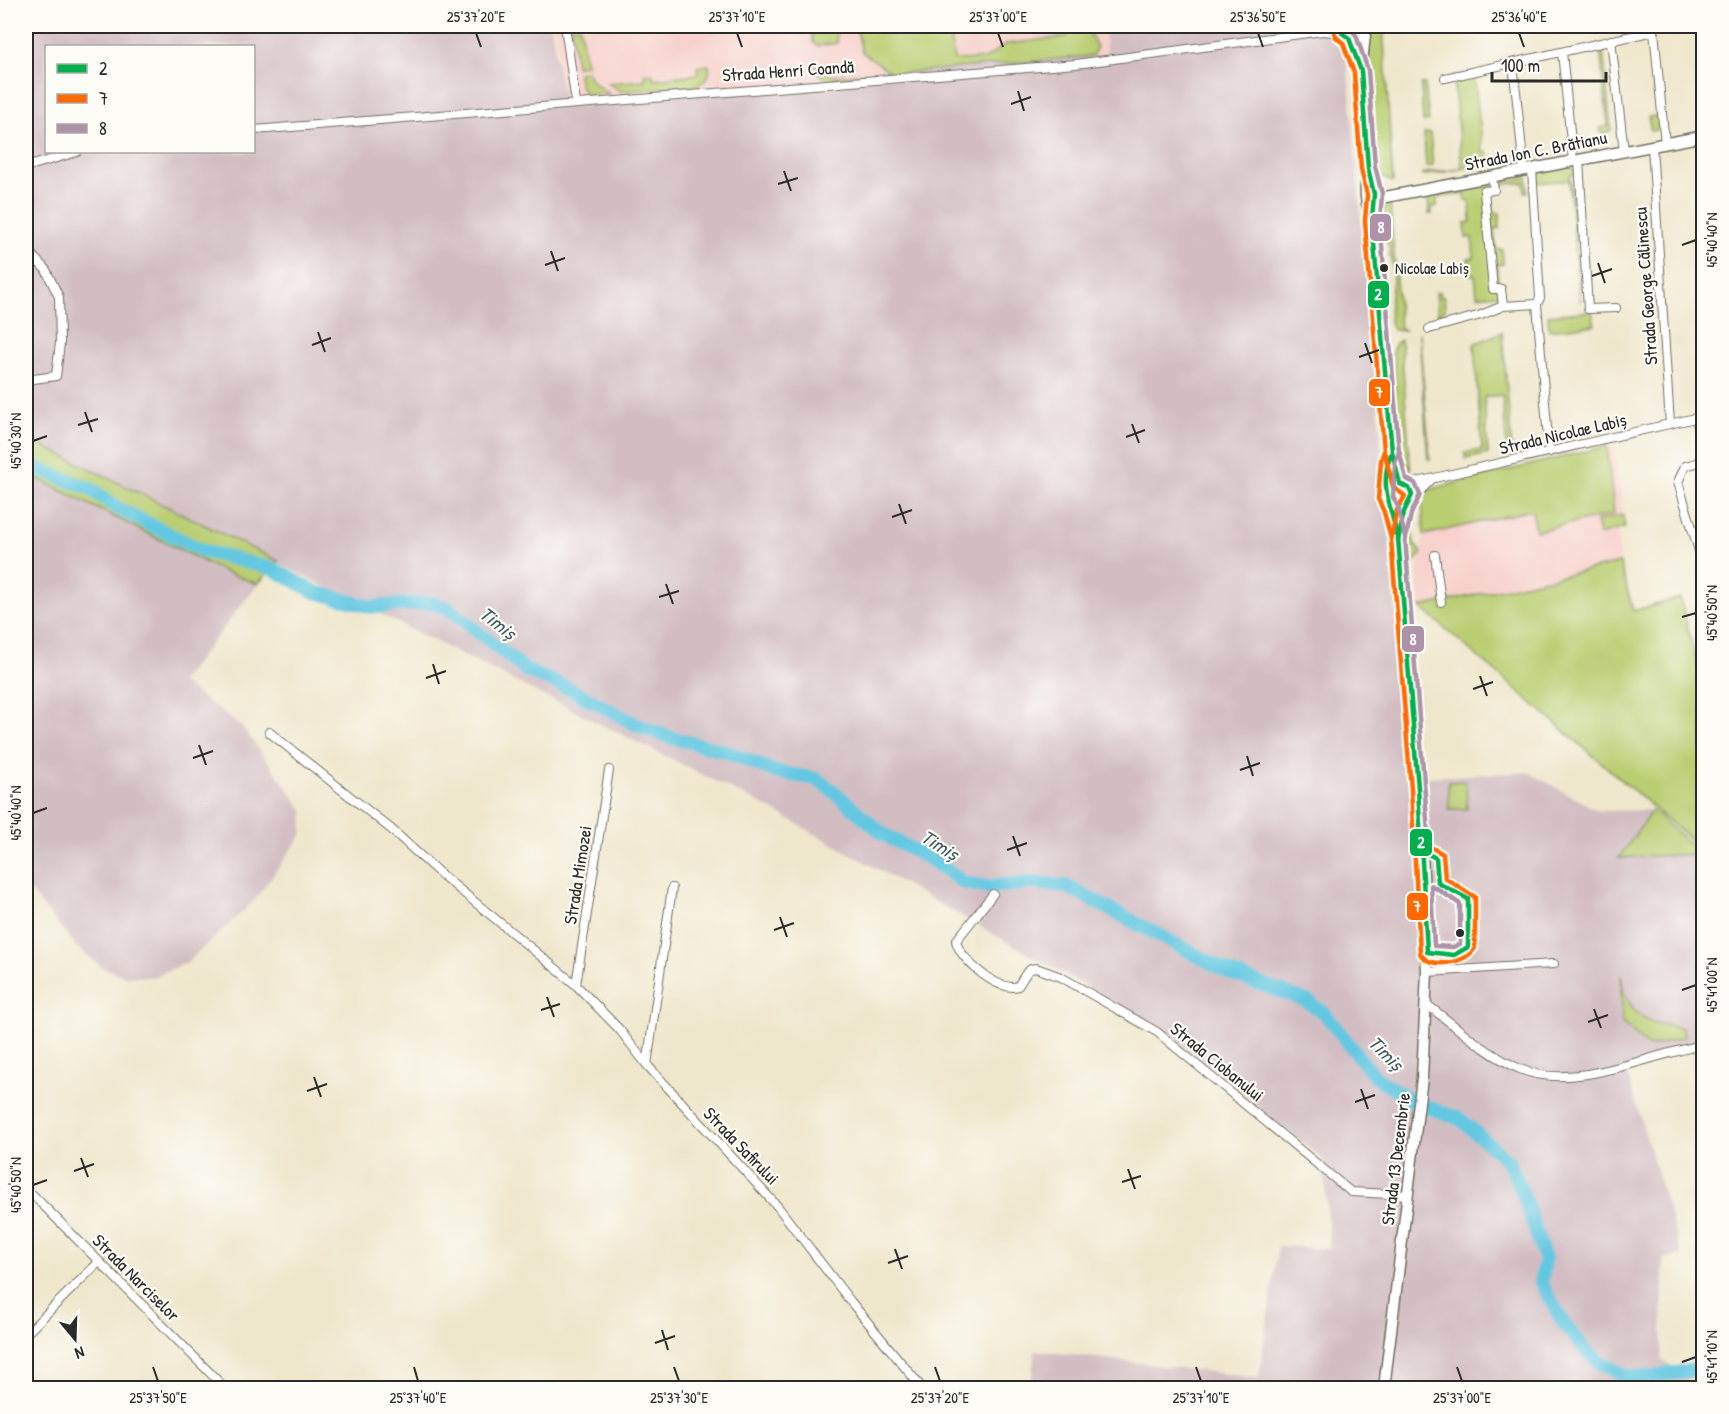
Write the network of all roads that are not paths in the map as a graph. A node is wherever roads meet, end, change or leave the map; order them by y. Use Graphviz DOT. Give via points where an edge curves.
graph roads {
  1 [pos="565,26"];
  2 [pos="1333,26"];
  3 [pos="1366,29"];
  4 [pos="1323,31"];
  5 [pos="1344,32"];
  6 [pos="1611,40"];
  7 [pos="1562,51"];
  8 [pos="1513,63"];
  9 [pos="1361,71"];
  10 [pos="1445,78"];
  11 [pos="576,103"];
  12 [pos="255,130"];
  13 [pos="1704,136"];
  14 [pos="1665,144"];
  15 [pos="1652,146"];
  16 [pos="1624,151"];
  17 [pos="74,153"];
  18 [pos="1576,160"];
  19 [pos="26,167"];
  20 [pos="1368,168"];
  21 [pos="1528,170"];
  22 [pos="1493,183"];
  23 [pos="1374,199"];
  24 [pos="1372,220"];
  25 [pos="26,249"];
  26 [pos="1537,304"];
  27 [pos="1503,306"];
  28 [pos="1616,308"];
  29 [pos="1429,329"];
  30 [pos="26,380"];
  31 [pos="1700,417"];
  32 [pos="1670,424"];
  33 [pos="1704,450"];
  34 [pos="1392,452"];
  35 [pos="1549,452"];
  36 [pos="1704,461"];
  37 [pos="1430,480"];
  38 [pos="1402,484"];
  39 [pos="1387,491"];
  40 [pos="1413,498"];
  41 [pos="1391,509"];
  42 [pos="1405,510"];
  43 [pos="1398,538"];
  44 [pos="1435,555"];
  45 [pos="1704,567"];
  46 [pos="1441,602"];
  47 [pos="268,732"];
  48 [pos="609,770"];
  49 [pos="672,888"];
  50 [pos="993,894"];
  51 [pos="1554,964"];
  52 [pos="1427,972"];
  53 [pos="576,985"];
  54 [pos="1426,1004"];
  55 [pos="1704,1045"];
  56 [pos="647,1065"];
  57 [pos="26,1188"];
  58 [pos="1408,1195"];
  59 [pos="99,1262"];
  60 [pos="26,1334"];
  61 [pos="225,1389"];
  62 [pos="922,1389"];
  63 [pos="1384,1389"];
  1 -- 11 [label="street"];
  2 -- 4 [label="street, Strada Henri Coandă"];
  3 -- 5 [label="main road, Strada 13 Decembrie" via="1358,39"];
  3 -- 9 [label="main road, Strada 13 Decembrie"];
  4 -- 5 [label="street, Strada Henri Coandă"];
  4 -- 11 [label="street, Strada Henri Coandă" via="1076,64"];
  5 -- 9 [label="main road, Strada 13 Decembrie"];
  6 -- 7 [label="street"];
  6 -- 14 [label="street" via="1654,30"];
  6 -- 16 [label="street"];
  7 -- 8 [label="street"];
  7 -- 18 [label="street"];
  8 -- 10 [label="street"];
  8 -- 21 [label="street"];
  9 -- 20 [label="main road, Strada 13 Decembrie"];
  11 -- 12 [label="street, Strada Henri Coandă"];
  13 -- 14 [label="main road, Strada Ion C. Brătianu"];
  14 -- 15 [label="main road, Strada Ion C. Brătianu"];
  15 -- 16 [label="main road, Strada Ion C. Brătianu"];
  15 -- 32 [label="street, Strada George Călinescu"];
  16 -- 18 [label="main road, Strada Ion C. Brătianu"];
  17 -- 19 [label="street"];
  18 -- 21 [label="main road, Strada Ion C. Brătianu"];
  18 -- 28 [label="street" via="1588,309"];
  20 -- 23 [label="main road, Strada 13 Decembrie"];
  20 -- 24 [label="main road, Strada 13 Decembrie" via="1367,209"];
  21 -- 23 [label="main road, Strada Ion C. Brătianu"];
  21 -- 26 [label="street" via="1540,282"];
  22 -- 27 [label="street" via="1494,190 1484,191 1493,289 1501,289"];
  23 -- 24 [label="main road, Strada 13 Decembrie"];
  24 -- 34 [label="main road, Strada 13 Decembrie"];
  25 -- 30 [label="street" via="46,270 59,297 60,343 56,376"];
  26 -- 27 [label="street"];
  26 -- 35 [label="street"];
  27 -- 29 [label="street"];
  31 -- 32 [label="street, Strada Nicolae Labiș"];
  31 -- 33 [label="street"];
  32 -- 35 [label="street, Strada Nicolae Labiș"];
  34 -- 38 [label="main road, Strada 13 Decembrie"];
  34 -- 39 [label="main road, Strada 13 Decembrie"];
  35 -- 37 [label="street, Strada Nicolae Labiș"];
  36 -- 45 [label="street" via="1684,466 1678,482"];
  37 -- 38 [label="street, Strada Nicolae Labiș"];
  37 -- 40 [label="street"];
  38 -- 39 [label="main road" via="1392,485"];
  38 -- 40 [label="main road, Strada 13 Decembrie" via="1409,488"];
  39 -- 41 [label="main road, Strada 13 Decembrie" via="1385,501"];
  40 -- 42 [label="main road, Strada 13 Decembrie"];
  41 -- 42 [label="main road"];
  41 -- 43 [label="main road, Strada 13 Decembrie"];
  42 -- 43 [label="main road, Strada 13 Decembrie"];
  43 -- 52 [label="main road, Strada 13 Decembrie" via="1418,788"];
  44 -- 46 [label="street"];
  47 -- 53 [label="street, Strada Safirului" via="391,829"];
  48 -- 53 [label="street, Strada Mimozei"];
  49 -- 56 [label="street"];
  50 -- 58 [label="street, Strada Ciobanului" via="956,941 963,957 983,975 1011,987 1018,986 1027,972 1036,968 1061,977 1157,1032 1352,1192"];
  51 -- 52 [label="street"];
  52 -- 54 [label="main road, Strada 13 Decembrie"];
  53 -- 56 [label="street, Strada Safirului"];
  54 -- 55 [label="street" via="1500,1058 1541,1076 1580,1075"];
  54 -- 58 [label="main road, Strada 13 Decembrie"];
  56 -- 62 [label="street, Strada Safirului" via="778,1206"];
  57 -- 59 [label="street, Strada Narciselor"];
  58 -- 63 [label="main road, Strada 13 Decembrie"];
  59 -- 60 [label="street"];
  59 -- 61 [label="street, Strada Narciselor"];
}
